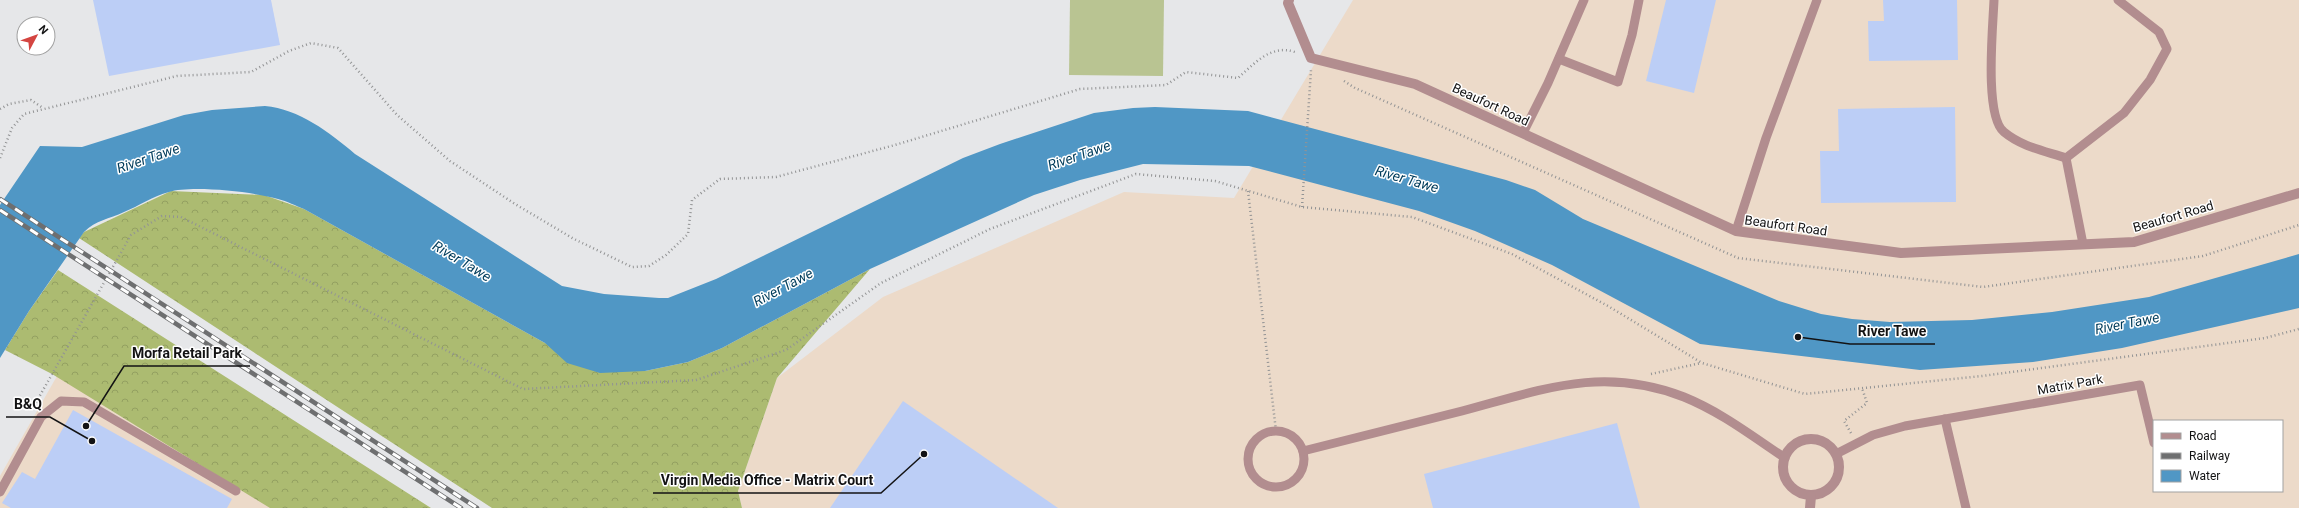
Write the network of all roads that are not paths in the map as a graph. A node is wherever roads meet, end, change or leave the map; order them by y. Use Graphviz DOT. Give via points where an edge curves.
graph roads {
  1 [pos="1289,0"];
  2 [pos="1584,0"];
  3 [pos="1639,0"];
  4 [pos="1817,0"];
  5 [pos="1994,0"];
  6 [pos="2118,0"];
  7 [pos="1559,59"];
  8 [pos="1523,133"];
  9 [pos="2066,158"];
  10 [pos="2299,192"];
  11 [pos="1736,231"];
  12 [pos="2083,244"];
  13 [pos="1945,419"];
  14 [pos="2153,439"];
  15 [pos="1303,451"];
  16 [pos="1836,454"];
  17 [pos="1785,458"];
  18 [pos="236,490"];
  19 [pos="0,492"];
  20 [pos="1811,496"];
  21 [pos="1810,508"];
  22 [pos="1966,508"];
  1 -- 8 [label="street, Beaufort Road" via="1311,58 1415,84"];
  2 -- 7 [label="lane"];
  3 -- 7 [label="lane" via="1618,82"];
  4 -- 11 [label="lane" via="1766,138"];
  5 -- 9 [label="lane" via="1991,66 1992,97 1997,125 2029,147"];
  6 -- 9 [label="lane" via="2159,32 2168,49 2150,80 2124,113"];
  7 -- 8 [label="lane"];
  8 -- 11 [label="street, Beaufort Road"];
  9 -- 12 [label="lane"];
  10 -- 12 [label="street, Beaufort Road" via="2134,242"];
  11 -- 12 [label="street, Beaufort Road" via="1901,253"];
  13 -- 14 [label="lane, Matrix Park" via="2140,385"];
  13 -- 16 [label="lane, Matrix Park" via="1873,435"];
  13 -- 22 [label="lane"];
  15 -- 15 [label="lane" via="1303,467 1294,480 1278,488 1262,483 1249,468 1248,455 1258,438 1276,431 1292,436"];
  15 -- 17 [label="lane" via="1557,385 1616,381 1683,397 1722,414"];
  16 -- 17 [label="street" via="1827,444 1813,439 1793,446"];
  16 -- 20 [label="street" via="1840,468 1836,482 1825,492"];
  17 -- 20 [label="street" via="1784,471 1788,484 1798,492"];
  18 -- 19 [label="lane" via="84,402 61,401 42,417"];
  20 -- 21 [label="street"];
}
